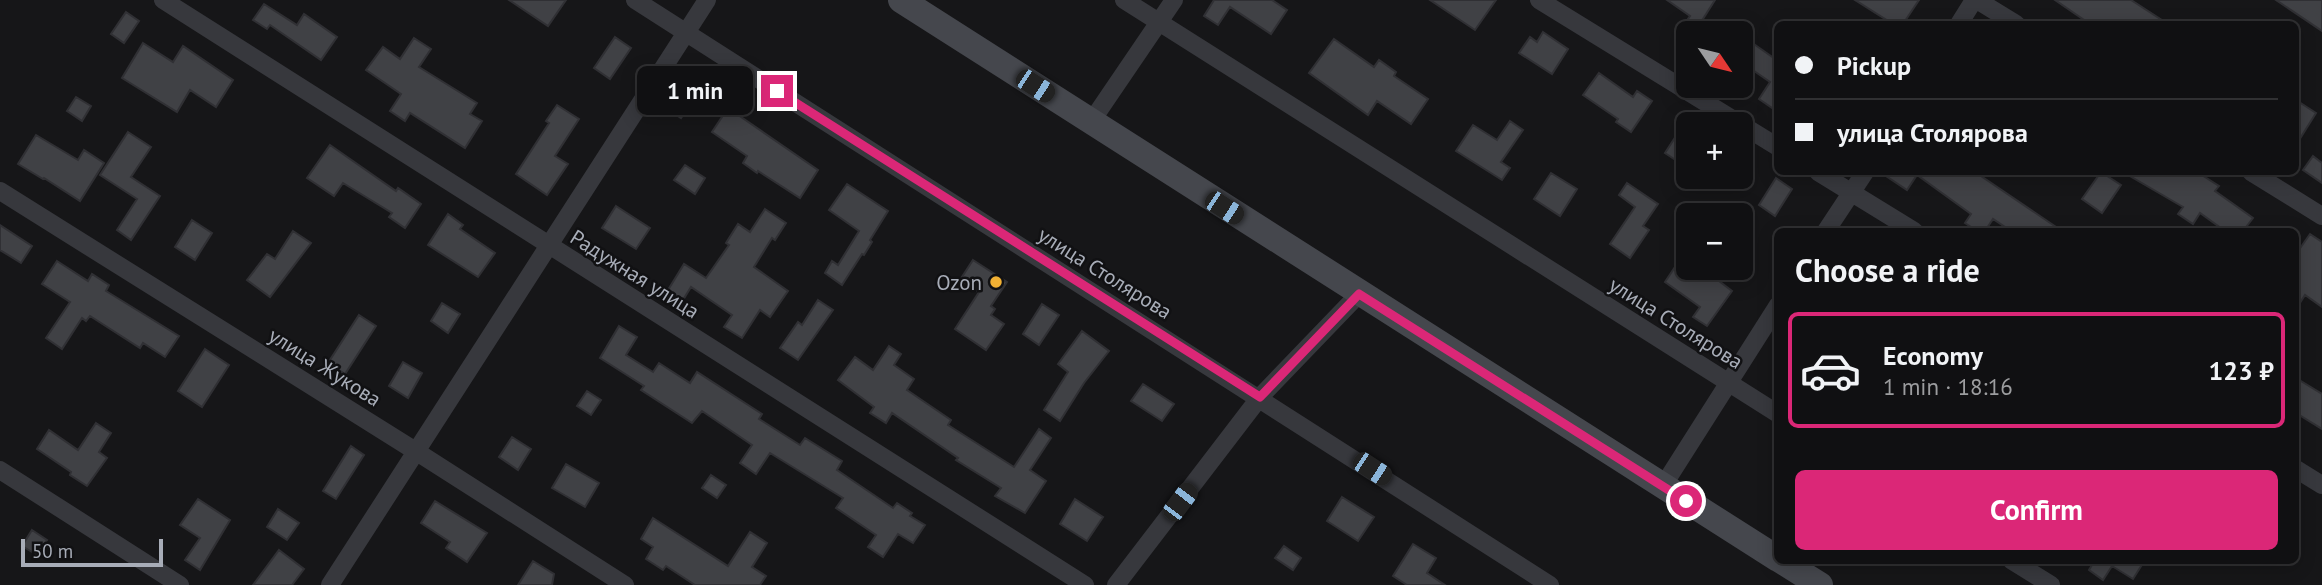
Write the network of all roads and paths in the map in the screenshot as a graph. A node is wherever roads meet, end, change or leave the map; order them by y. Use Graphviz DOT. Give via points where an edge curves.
graph roads {
  1 [pos="163,0"];
  2 [pos="635,0"];
  3 [pos="708,0"];
  4 [pos="901,0"];
  5 [pos="1124,0"];
  6 [pos="1174,0"];
  7 [pos="1539,0"];
  8 [pos="1975,0"];
  9 [pos="1961,21"];
  10 [pos="2011,21"];
  11 [pos="1159,22"];
  12 [pos="685,32"];
  13 [pos="1091,122"];
  14 [pos="1774,145"];
  15 [pos="1823,175"];
  16 [pos="1863,175"];
  17 [pos="2256,175"];
  18 [pos="0,191"];
  19 [pos="1852,192"];
  20 [pos="2322,216"];
  21 [pos="1828,228"];
  22 [pos="1909,228"];
  23 [pos="548,246"];
  24 [pos="1359,294"];
  25 [pos="1774,311"];
  26 [pos="1728,383"];
  27 [pos="1260,397"];
  28 [pos="1774,412"];
  29 [pos="417,452"];
  30 [pos="0,470"];
  31 [pos="2299,471"];
  32 [pos="2322,485"];
  33 [pos="1663,486"];
  34 [pos="1774,556"];
  35 [pos="1787,564"];
  36 [pos="2017,564"];
  37 [pos="180,585"];
  38 [pos="330,585"];
  39 [pos="625,585"];
  40 [pos="1084,585"];
  41 [pos="1115,585"];
  42 [pos="1550,585"];
  43 [pos="1820,585"];
  44 [pos="2050,585"];
  1 -- 23 [label="street, Радужная улица"];
  2 -- 12 [label="street, улица Столярова"];
  3 -- 12 [label="street"];
  4 -- 13 [label="main road"];
  5 -- 11 [label="street, улица Столярова"];
  6 -- 11 [label="street"];
  7 -- 14 [label="street"];
  8 -- 9 [label="street"];
  8 -- 10 [label="street"];
  11 -- 13 [label="street"];
  11 -- 26 [label="street, улица Столярова"];
  12 -- 23 [label="street"];
  12 -- 27 [label="street, улица Столярова"];
  13 -- 24 [label="main road"];
  15 -- 19 [label="street"];
  16 -- 19 [label="street"];
  17 -- 20 [label="street"];
  18 -- 29 [label="street, улица Жукова"];
  19 -- 21 [label="street"];
  19 -- 22 [label="street"];
  23 -- 29 [label="street"];
  23 -- 40 [label="street, Радужная улица"];
  24 -- 27 [label="street"];
  24 -- 33 [label="main road"];
  25 -- 26 [label="street"];
  26 -- 28 [label="street, улица Столярова"];
  26 -- 33 [label="street"];
  27 -- 41 [label="street"];
  27 -- 42 [label="street, улица Столярова"];
  29 -- 38 [label="street"];
  29 -- 39 [label="street, улица Жукова"];
  30 -- 37 [label="street"];
  31 -- 32 [label="street"];
  33 -- 34 [label="main road"];
  35 -- 43 [label="main road"];
  36 -- 44 [label="street"];
}
